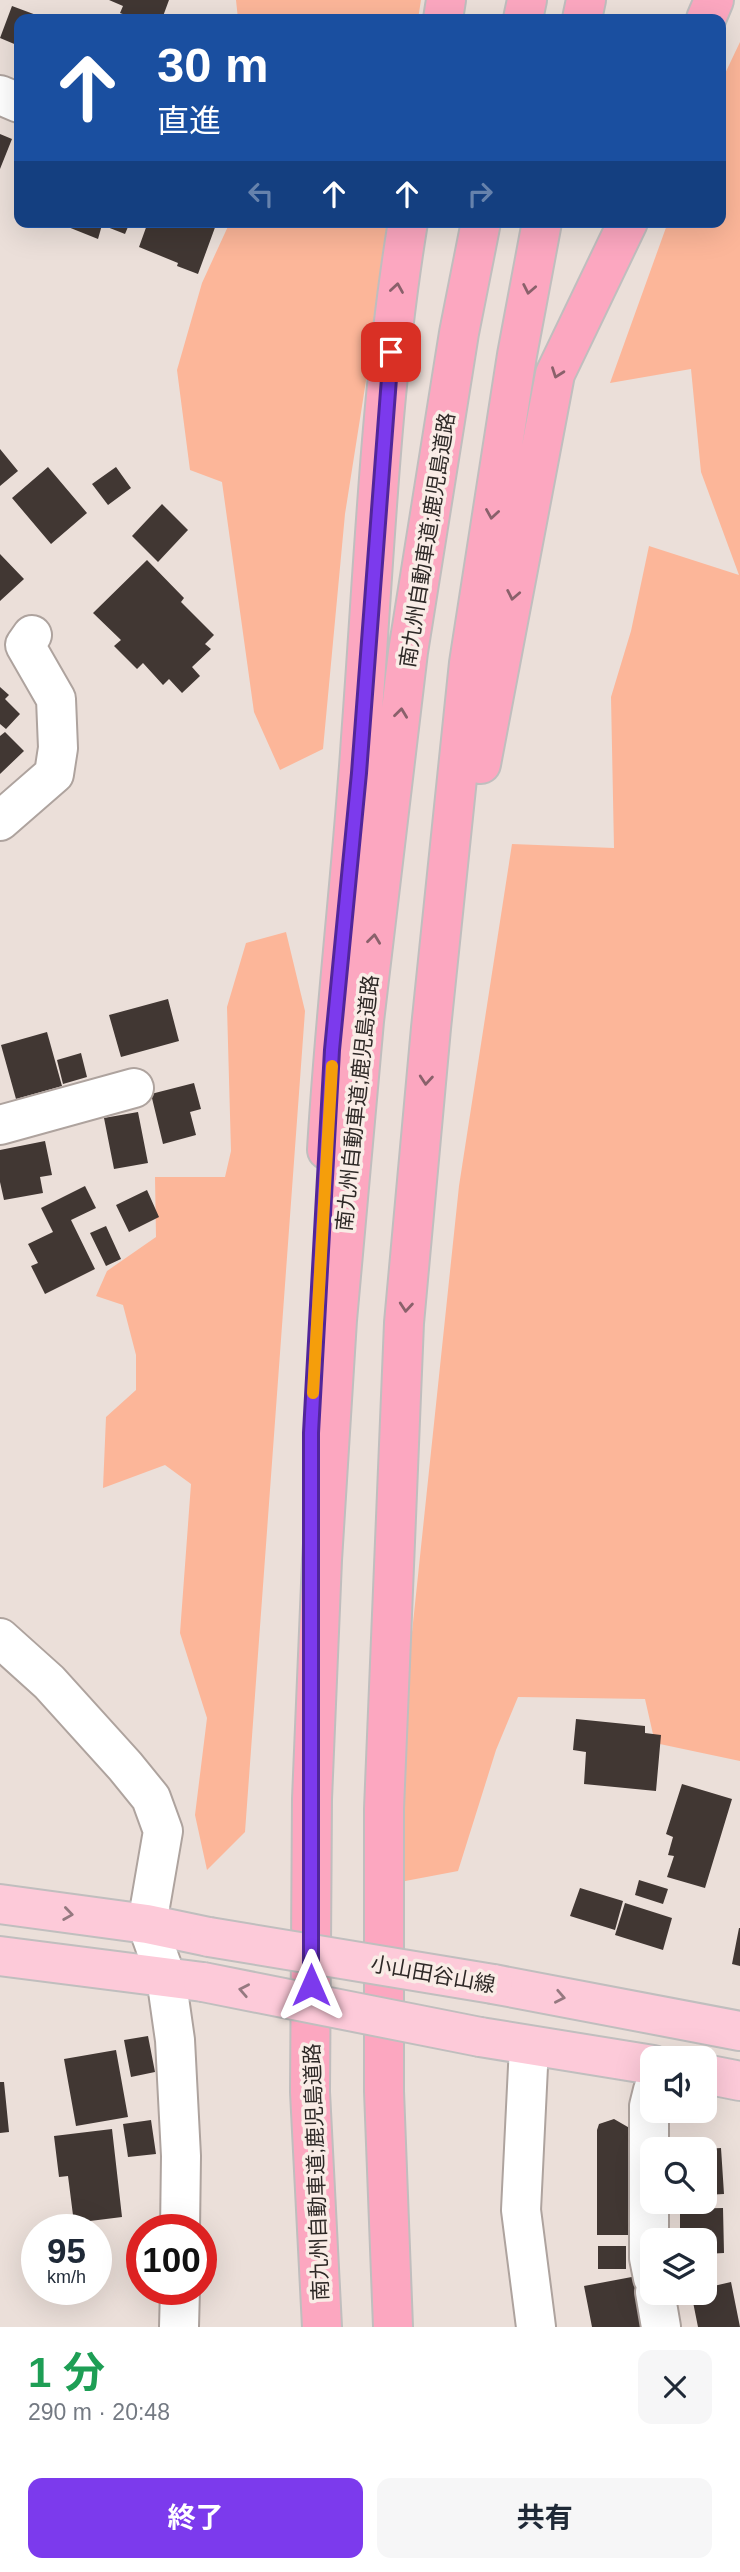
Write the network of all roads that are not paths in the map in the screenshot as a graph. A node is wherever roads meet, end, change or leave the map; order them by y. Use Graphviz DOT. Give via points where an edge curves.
graph roads {
  1 [pos="407,228"];
  2 [pos="480,228"];
  3 [pos="541,228"];
  4 [pos="625,228"];
  5 [pos="32,635"];
  6 [pos="0,821"];
  7 [pos="431,1028"];
  8 [pos="134,1088"];
  9 [pos="0,1125"];
  10 [pos="0,1639"];
  11 [pos="312,1799"];
  12 [pos="0,1905"];
  13 [pos="147,1924"];
  14 [pos="0,1956"];
  15 [pos="166,1977"];
  16 [pos="740,2031"];
  17 [pos="529,2046"];
  18 [pos="640,2063"];
  19 [pos="717,2076"];
  20 [pos="740,2081"];
  21 [pos="649,2123"];
  22 [pos="180,2214"];
  23 [pos="649,2228"];
  24 [pos="180,2305"];
  25 [pos="657,2305"];
  26 [pos="179,2327"];
  27 [pos="322,2327"];
  28 [pos="393,2327"];
  29 [pos="536,2327"];
  30 [pos="661,2327"];
  11 -- 1 [label="highway, one-way" via="311,1433 332,1064 393,325"];
  11 -- 2 [label="highway, 南九州自動車道;鹿児島道路, one-way" via="337,1320 364,1021 408,652"];
  3 -- 7 [label="highway, one-way" via="469,663"];
  4 -- 7 [label="highway, one-way" via="555,374"];
  5 -- 6 [label="street" via="25,645 56,699 54,774"];
  7 -- 28 [label="highway, one-way" via="404,1323 384,1809 384,2091"];
  8 -- 9 [label="street"];
  10 -- 13 [label="street" via="49,1682 151,1798 163,1831"];
  11 -- 27 [label="highway, 南九州自動車道;鹿児島道路" via="310,2092"];
  12 -- 13 [label="main road, 小山田谷山線, one-way"];
  13 -- 15 [label="street"];
  13 -- 16 [label="main road, 小山田谷山線, one-way, bridge"];
  14 -- 15 [label="main road"];
  17 -- 15 [label="main road, one-way, bridge"];
  15 -- 22 [label="street" via="175,2040"];
  17 -- 18 [label="main road"];
  17 -- 29 [label="street" via="521,2210"];
  19 -- 20 [label="main road"];
  21 -- 23 [label="street"];
  24 -- 26 [label="street"];
  25 -- 30 [label="street"];
}
